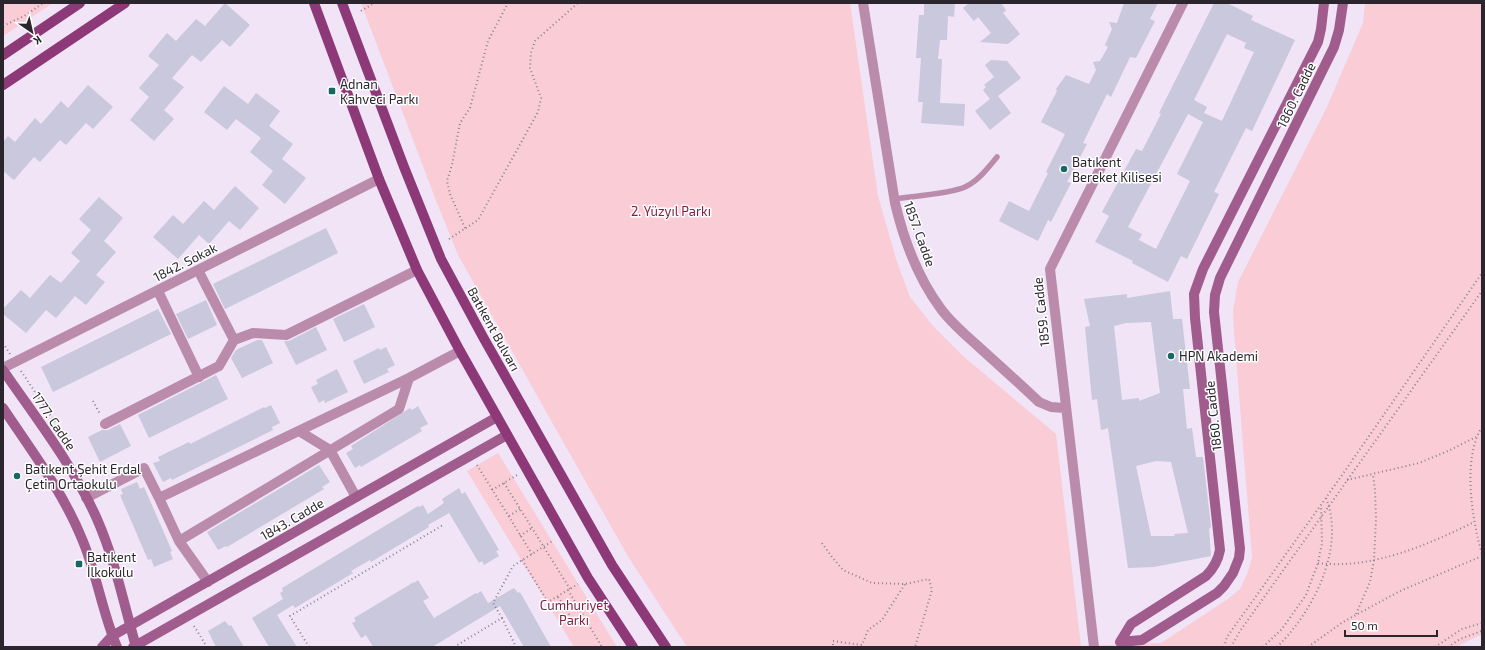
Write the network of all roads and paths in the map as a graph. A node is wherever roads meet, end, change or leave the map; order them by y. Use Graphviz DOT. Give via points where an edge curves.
graph roads {
  1 [pos="43,3"];
  2 [pos="80,3"];
  3 [pos="125,3"];
  4 [pos="314,3"];
  5 [pos="342,3"];
  6 [pos="374,3"];
  7 [pos="508,3"];
  8 [pos="578,3"];
  9 [pos="862,3"];
  10 [pos="1183,3"];
  11 [pos="1323,6"];
  12 [pos="1342,6"];
  13 [pos="361,12"];
  14 [pos="3,26"];
  15 [pos="3,55"];
  16 [pos="3,85"];
  17 [pos="997,157"];
  18 [pos="379,180"];
  19 [pos="894,199"];
  20 [pos="465,228"];
  21 [pos="449,239"];
  22 [pos="198,270"];
  23 [pos="417,270"];
  24 [pos="1482,273"];
  25 [pos="158,290"];
  26 [pos="1482,290"];
  27 [pos="234,340"];
  28 [pos="3,343"];
  29 [pos="460,351"];
  30 [pos="16,362"];
  31 [pos="3,369"];
  32 [pos="199,377"];
  33 [pos="409,378"];
  34 [pos="93,401"];
  35 [pos="45,407"];
  36 [pos="3,408"];
  37 [pos="1065,408"];
  38 [pos="497,417"];
  39 [pos="105,424"];
  40 [pos="1482,427"];
  41 [pos="299,431"];
  42 [pos="507,435"];
  43 [pos="1476,437"];
  44 [pos="330,450"];
  45 [pos="471,455"];
  46 [pos="526,469"];
  47 [pos="1373,475"];
  48 [pos="1347,480"];
  49 [pos="504,483"];
  50 [pos="492,490"];
  51 [pos="356,497"];
  52 [pos="86,498"];
  53 [pos="159,498"];
  54 [pos="1326,498"];
  55 [pos="1321,505"];
  56 [pos="1329,506"];
  57 [pos="520,509"];
  58 [pos="509,516"];
  59 [pos="1322,516"];
  60 [pos="1474,522"];
  61 [pos="443,525"];
  62 [pos="532,528"];
  63 [pos="563,534"];
  64 [pos="520,536"];
  65 [pos="179,541"];
  66 [pos="822,543"];
  67 [pos="543,547"];
  68 [pos="532,554"];
  69 [pos="1482,555"];
  70 [pos="522,560"];
  71 [pos="1374,560"];
  72 [pos="1318,563"];
  73 [pos="1327,565"];
  74 [pos="588,578"];
  75 [pos="208,582"];
  76 [pos="905,584"];
  77 [pos="569,589"];
  78 [pos="558,596"];
  79 [pos="1355,615"];
  80 [pos="188,616"];
  81 [pos="502,618"];
  82 [pos="586,619"];
  83 [pos="1482,622"];
  84 [pos="130,626"];
  85 [pos="1482,631"];
  86 [pos="112,636"];
  87 [pos="833,645"];
  88 [pos="1116,645"];
  89 [pos="102,647"];
  90 [pos="117,647"];
  91 [pos="135,647"];
  92 [pos="207,647"];
  93 [pos="309,647"];
  94 [pos="454,647"];
  95 [pos="516,647"];
  96 [pos="601,647"];
  97 [pos="633,647"];
  98 [pos="666,647"];
  99 [pos="915,647"];
  100 [pos="1094,647"];
  101 [pos="1224,647"];
  102 [pos="1231,647"];
  103 [pos="1263,647"];
  104 [pos="1277,647"];
  105 [pos="1308,647"];
  106 [pos="1435,647"];
  107 [pos="1448,647"];
  1 -- 14 [label="path"];
  2 -- 15 [label="main road"];
  3 -- 16 [label="main road"];
  4 -- 18 [label="main road"];
  5 -- 98 [label="main road, Batıkent Bulvarı" via="441,258 612,565"];
  6 -- 13 [label="path"];
  7 -- 20 [label="path" via="488,41 470,108 460,123 447,181"];
  8 -- 20 [label="path" via="535,41 530,53 530,68 541,98 538,112 478,220"];
  9 -- 19 [label="street, 1857. Cadde"];
  10 -- 37 [label="street, 1859. Cadde" via="1050,269"];
  11 -- 12 [label="street"];
  11 -- 88 [label="street, 1860. Cadde" via="1322,29 1318,42 1203,269 1194,294 1220,550 1218,558 1206,576 1131,624"];
  12 -- 88 [label="street, 1860. Cadde" via="1334,47 1220,278 1215,295 1214,312 1240,549 1237,564 1229,580 1217,593 1142,640"];
  17 -- 19 [label="lane" via="980,177 965,188"];
  18 -- 22 [label="street, 1842. Sokak"];
  18 -- 23 [label="main road"];
  19 -- 37 [label="street, 1857. Cadde" via="909,249 942,311 1039,402 1051,407"];
  20 -- 21 [label="path"];
  22 -- 25 [label="street, 1842. Sokak"];
  22 -- 27 [label="street"];
  23 -- 27 [label="street" via="286,335 253,333"];
  23 -- 29 [label="main road"];
  24 -- 54 [label="path"];
  25 -- 30 [label="street, 1842. Sokak"];
  25 -- 32 [label="street"];
  26 -- 48 [label="path"];
  27 -- 32 [label="street" via="219,366"];
  28 -- 30 [label="path"];
  29 -- 33 [label="street"];
  29 -- 38 [label="main road"];
  30 -- 31 [label="street, 1842. Sokak"];
  30 -- 35 [label="path"];
  31 -- 52 [label="street, 1777. Cadde" via="70,469"];
  32 -- 39 [label="street"];
  33 -- 41 [label="street"];
  33 -- 44 [label="street" via="399,409"];
  34 -- 39 [label="path"];
  36 -- 86 [label="street" via="52,480 77,528 94,571"];
  37 -- 100 [label="street, 1859. Cadde"];
  38 -- 42 [label="main road"];
  38 -- 51 [label="street, 1843. Cadde"];
  40 -- 43 [label="path"];
  41 -- 44 [label="street"];
  41 -- 53 [label="street"];
  42 -- 45 [label="street"];
  42 -- 46 [label="main road"];
  43 -- 47 [label="path" via="1419,463"];
  43 -- 60 [label="path" via="1470,480"];
  44 -- 51 [label="street"];
  44 -- 65 [label="street"];
  45 -- 50 [label="path"];
  45 -- 80 [label="street"];
  46 -- 49 [label="path"];
  46 -- 63 [label="main road"];
  47 -- 48 [label="path"];
  47 -- 71 [label="path" via="1376,519"];
  48 -- 56 [label="path"];
  49 -- 50 [label="path"];
  49 -- 57 [label="path"];
  50 -- 58 [label="path"];
  51 -- 75 [label="street, 1843. Cadde"];
  52 -- 53 [label="street" via="144,468"];
  52 -- 84 [label="street, 1777. Cadde" via="107,545"];
  53 -- 65 [label="street"];
  54 -- 55 [label="path"];
  54 -- 56 [label="path"];
  55 -- 59 [label="path"];
  55 -- 101 [label="path" via="1227,637"];
  56 -- 59 [label="path"];
  56 -- 73 [label="path" via="1333,523"];
  57 -- 58 [label="path"];
  57 -- 62 [label="path"];
  58 -- 64 [label="path"];
  59 -- 72 [label="path" via="1322,543"];
  59 -- 102 [label="path" via="1240,630"];
  60 -- 69 [label="path"];
  60 -- 71 [label="path" via="1439,539"];
  61 -- 93 [label="path" via="290,616"];
  62 -- 64 [label="path"];
  62 -- 67 [label="path"];
  63 -- 67 [label="path"];
  63 -- 74 [label="main road"];
  64 -- 68 [label="path"];
  65 -- 75 [label="street"];
  66 -- 76 [label="path" via="843,570 872,583"];
  67 -- 68 [label="path"];
  67 -- 77 [label="path"];
  68 -- 70 [label="path"];
  69 -- 79 [label="path" via="1400,591"];
  70 -- 78 [label="path" via="548,602"];
  70 -- 81 [label="path" via="513,566 493,604"];
  71 -- 73 [label="path"];
  71 -- 79 [label="path" via="1370,582"];
  72 -- 73 [label="path"];
  72 -- 103 [label="path" via="1306,596 1282,629"];
  73 -- 104 [label="path" via="1314,598"];
  74 -- 77 [label="path"];
  74 -- 97 [label="main road"];
  75 -- 84 [label="street, 1843. Cadde"];
  76 -- 87 [label="path" via="882,620 868,630 862,645 833,642"];
  76 -- 99 [label="path" via="929,579 932,590"];
  77 -- 78 [label="path"];
  77 -- 82 [label="path"];
  78 -- 82 [label="path" via="576,625"];
  79 -- 105 [label="path"];
  80 -- 91 [label="street"];
  80 -- 92 [label="path"];
  81 -- 94 [label="path"];
  81 -- 95 [label="path"];
  82 -- 96 [label="path"];
  83 -- 106 [label="path" via="1462,629"];
  84 -- 86 [label="street, 1843. Cadde"];
  84 -- 91 [label="street, 1777. Cadde"];
  85 -- 107 [label="path" via="1460,639"];
  86 -- 89 [label="street, 1843. Cadde"];
  86 -- 90 [label="street"];
}
